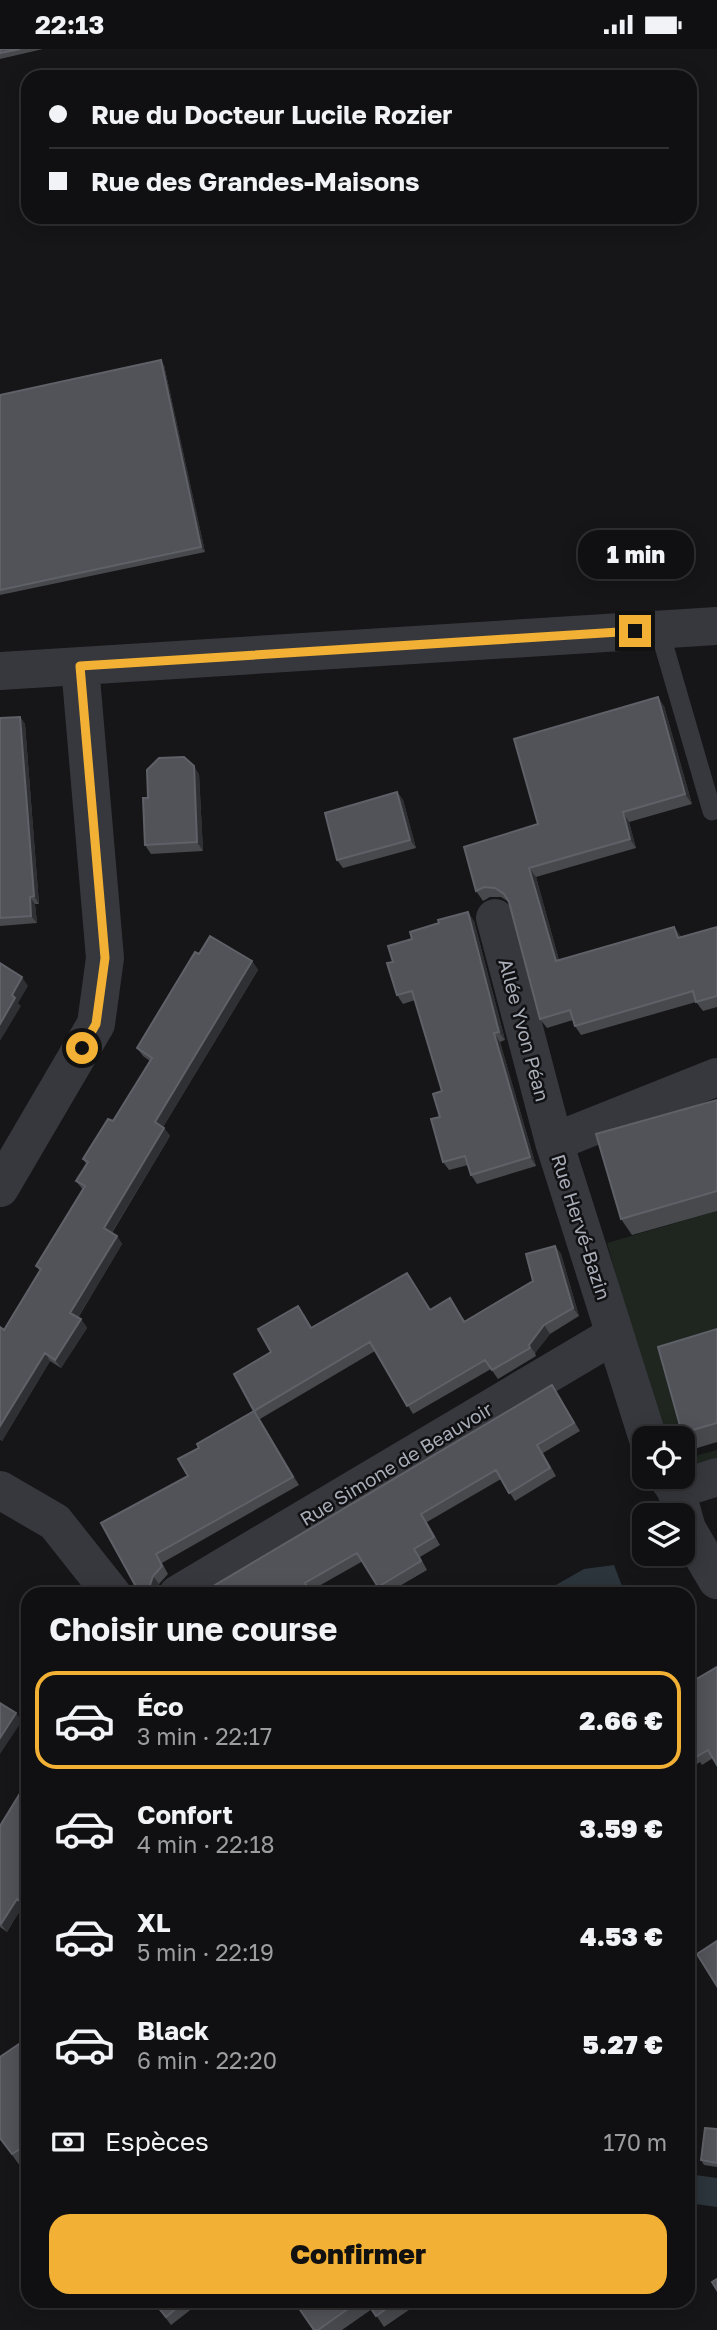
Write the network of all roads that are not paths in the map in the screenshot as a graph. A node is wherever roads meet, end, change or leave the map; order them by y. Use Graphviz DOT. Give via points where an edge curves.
graph roads {
  1 [pos="717,626"];
  2 [pos="659,629"];
  3 [pos="80,666"];
  4 [pos="0,671"];
  5 [pos="712,811"];
  6 [pos="495,918"];
  7 [pos="717,1077"];
  8 [pos="554,1142"];
  9 [pos="0,1188"];
  10 [pos="614,1335"];
  11 [pos="644,1426"];
  12 [pos="717,1477"];
  13 [pos="695,1480"];
  14 [pos="673,1489"];
  15 [pos="0,1490"];
  16 [pos="717,1580"];
  17 [pos="107,1587"];
  18 [pos="190,1587"];
  1 -- 2 [label="street"];
  2 -- 3 [label="street"];
  2 -- 5 [label="lane"];
  3 -- 4 [label="street"];
  3 -- 9 [label="street" via="105,958 96,1024"];
  6 -- 8 [label="street, Allée Yvon Péan"];
  7 -- 8 [label="street, Rue Hervé-Bazin"];
  8 -- 10 [label="street, Rue Hervé-Bazin"];
  10 -- 11 [label="street, Rue Hervé-Bazin"];
  10 -- 18 [label="street, Rue Simone de Beauvoir"];
  12 -- 13 [label="street"];
  14 -- 16 [label="street" via="687,1529"];
  15 -- 17 [label="street" via="55,1522"];
}
